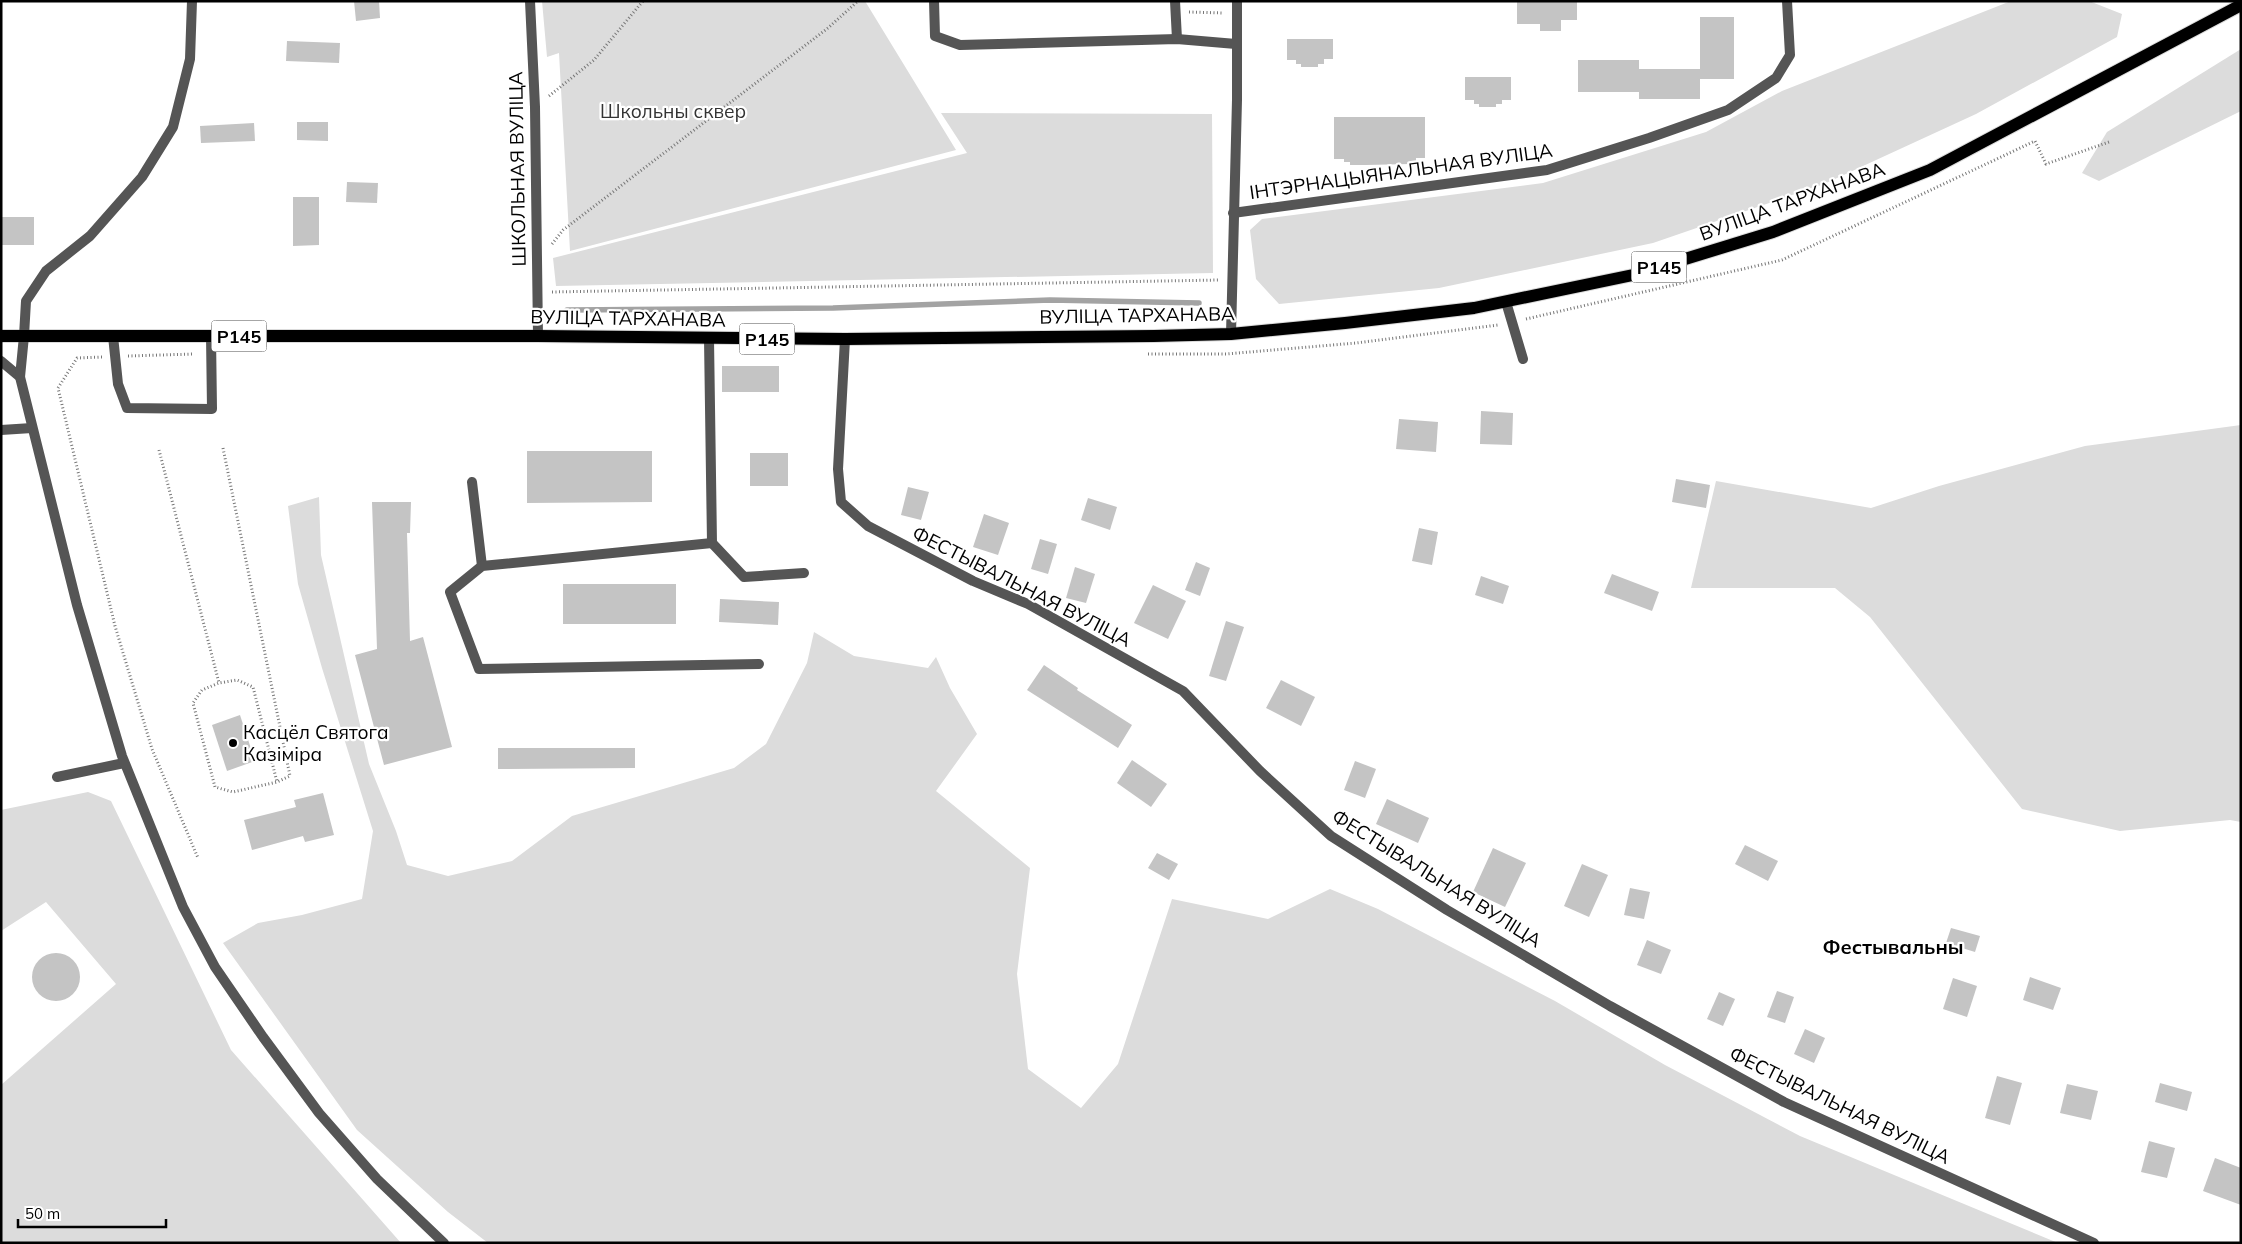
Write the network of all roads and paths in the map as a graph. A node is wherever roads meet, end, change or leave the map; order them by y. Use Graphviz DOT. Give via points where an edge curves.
graph roads {
  1 [pos="192,1"];
  2 [pos="530,1"];
  3 [pos="643,1"];
  4 [pos="858,1"];
  5 [pos="934,1"];
  6 [pos="1175,1"];
  7 [pos="1237,1"];
  8 [pos="1787,1"];
  9 [pos="2241,5"];
  10 [pos="1176,12"];
  11 [pos="1236,13"];
  12 [pos="1177,39"];
  13 [pos="1236,44"];
  14 [pos="535,107"];
  15 [pos="2109,142"];
  16 [pos="1232,213"];
  17 [pos="536,264"];
  18 [pos="1231,280"];
  19 [pos="536,292"];
  20 [pos="1506,302"];
  21 [pos="1511,322"];
  22 [pos="1231,334"];
  23 [pos="1,336"];
  24 [pos="24,336"];
  25 [pos="113,336"];
  26 [pos="211,336"];
  27 [pos="538,336"];
  28 [pos="709,339"];
  29 [pos="845,339"];
  30 [pos="212,353"];
  31 [pos="1138,354"];
  32 [pos="114,357"];
  33 [pos="1523,359"];
  34 [pos="1,361"];
  35 [pos="20,377"];
  36 [pos="32,428"];
  37 [pos="1,430"];
  38 [pos="223,448"];
  39 [pos="159,450"];
  40 [pos="472,482"];
  41 [pos="712,543"];
  42 [pos="482,566"];
  43 [pos="804,573"];
  44 [pos="759,664"];
  45 [pos="219,683"];
  46 [pos="124,763"];
  47 [pos="57,777"];
  48 [pos="276,782"];
  49 [pos="198,858"];
  50 [pos="444,1243"];
  51 [pos="2094,1243"];
  1 -- 24 [label="street" via="190,59 173,127 142,177 90,236 46,271 26,300"];
  2 -- 14 [label="street, ШКОЛЬНАЯ ВУЛІЦА"];
  3 -- 14 [label="path" via="594,60"];
  4 -- 17 [label="path" via="820,34 563,230"];
  5 -- 12 [label="street" via="935,36 960,45"];
  6 -- 10 [label="street"];
  7 -- 11 [label="street, ІНТЭРНАЦЫЯНАЛЬНАЯ ВУЛІЦА"];
  8 -- 16 [label="street, ІНТЭРНАЦЫЯНАЛЬНАЯ ВУЛІЦА" via="1790,55 1776,78 1728,110 1547,170"];
  9 -- 20 [label="main road, ВУЛІЦА ТАРХАНАВА / Р145" via="1930,170 1773,232 1633,275"];
  10 -- 11 [label="path"];
  10 -- 12 [label="street"];
  11 -- 13 [label="street, ІНТЭРНАЦЫЯНАЛЬНАЯ ВУЛІЦА"];
  12 -- 13 [label="street"];
  13 -- 16 [label="street, ІНТЭРНАЦЫЯНАЛЬНАЯ ВУЛІЦА"];
  14 -- 17 [label="street, ШКОЛЬНАЯ ВУЛІЦА"];
  15 -- 21 [label="path" via="2046,164 2035,141 1782,260"];
  16 -- 18 [label="street, ІНТЭРНАЦЫЯНАЛЬНАЯ ВУЛІЦА"];
  17 -- 19 [label="street, ШКОЛЬНАЯ ВУЛІЦА"];
  18 -- 19 [label="path"];
  18 -- 22 [label="street, ІНТЭРНАЦЫЯНАЛЬНАЯ ВУЛІЦА"];
  19 -- 27 [label="street, ШКОЛЬНАЯ ВУЛІЦА"];
  20 -- 21 [label="street"];
  20 -- 22 [label="main road, ВУЛІЦА ТАРХАНАВА / Р145" via="1345,324"];
  21 -- 31 [label="path" via="1347,344 1226,354"];
  21 -- 33 [label="street"];
  22 -- 29 [label="main road, ВУЛІЦА ТАРХАНАВА / Р145"];
  23 -- 24 [label="main road, ВУЛІЦА ТАРХАНАВА / Р145"];
  24 -- 25 [label="main road, ВУЛІЦА ТАРХАНАВА / Р145"];
  24 -- 35 [label="street"];
  25 -- 26 [label="main road, ВУЛІЦА ТАРХАНАВА / Р145"];
  25 -- 32 [label="street"];
  26 -- 27 [label="main road, ВУЛІЦА ТАРХАНАВА / Р145"];
  26 -- 30 [label="street"];
  27 -- 28 [label="main road, ВУЛІЦА ТАРХАНАВА / Р145"];
  28 -- 29 [label="main road, ВУЛІЦА ТАРХАНАВА / Р145"];
  28 -- 41 [label="street"];
  29 -- 51 [label="street, ФЕСТЫВАЛЬНАЯ ВУЛІЦА" via="838,469 840,502 868,526 973,581 1028,604 1182,691 1260,771 1331,836 1610,1006 1784,1102"];
  30 -- 32 [label="path"];
  30 -- 32 [label="street" via="212,409 127,408 118,384"];
  32 -- 49 [label="path" via="77,358 58,388 115,626 152,749"];
  34 -- 35 [label="street"];
  35 -- 36 [label="street"];
  36 -- 37 [label="street"];
  36 -- 46 [label="street" via="77,605"];
  38 -- 48 [label="path" via="290,776"];
  39 -- 45 [label="path"];
  40 -- 42 [label="street"];
  41 -- 42 [label="street"];
  41 -- 43 [label="street" via="744,577"];
  42 -- 44 [label="street" via="450,592 479,669"];
  45 -- 48 [label="path" via="237,680 253,687"];
  45 -- 48 [label="path" via="202,690 194,703 215,787 233,792"];
  46 -- 47 [label="street"];
  46 -- 50 [label="street" via="182,907 215,967 318,1114 377,1179"];
}
